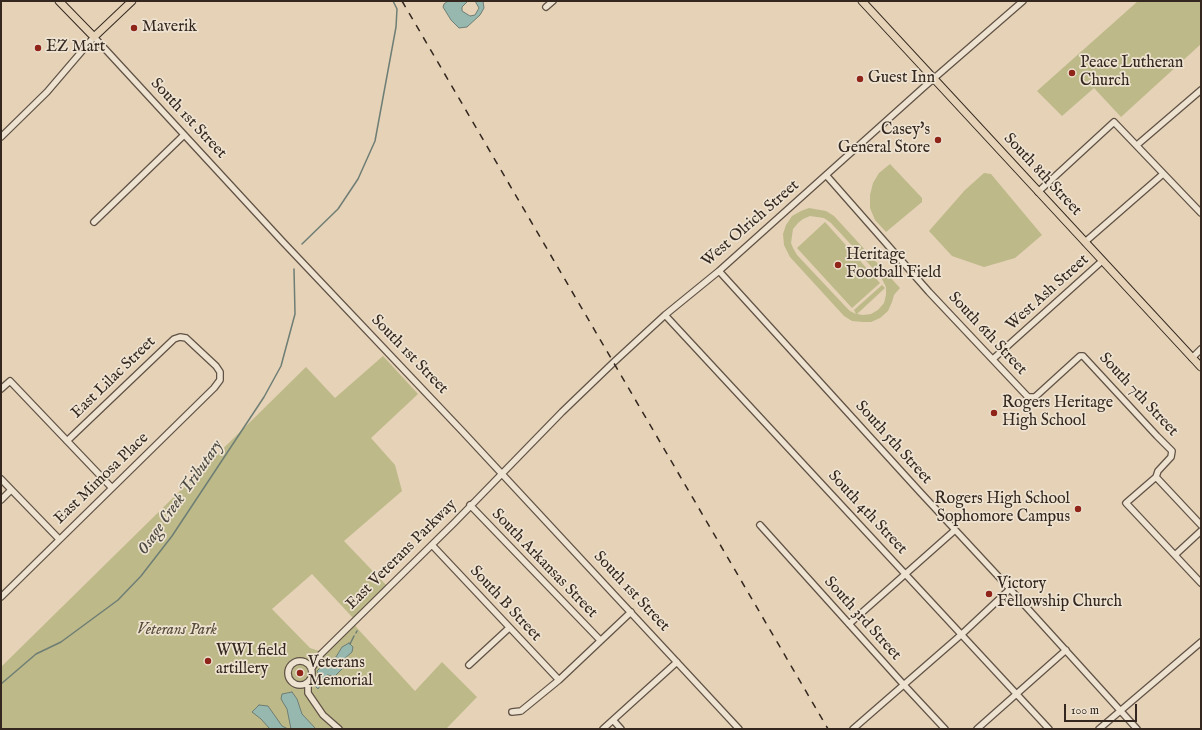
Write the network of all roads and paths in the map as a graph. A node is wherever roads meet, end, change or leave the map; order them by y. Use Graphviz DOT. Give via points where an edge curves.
graph roads {
  1 [pos="59,1"];
  2 [pos="132,1"];
  3 [pos="553,1"];
  4 [pos="862,1"];
  5 [pos="1023,1"];
  6 [pos="546,7"];
  7 [pos="94,37"];
  8 [pos="935,79"];
  9 [pos="1201,90"];
  10 [pos="184,135"];
  11 [pos="1,137"];
  12 [pos="1138,145"];
  13 [pos="1163,174"];
  14 [pos="826,175"];
  15 [pos="1038,192"];
  16 [pos="1201,213"];
  17 [pos="94,222"];
  18 [pos="1085,242"];
  19 [pos="1102,261"];
  20 [pos="719,271"];
  21 [pos="665,315"];
  22 [pos="180,337"];
  23 [pos="1201,349"];
  24 [pos="1080,356"];
  25 [pos="1192,358"];
  26 [pos="993,360"];
  27 [pos="1201,367"];
  28 [pos="1,388"];
  29 [pos="67,441"];
  30 [pos="502,474"];
  31 [pos="1156,476"];
  32 [pos="1,479"];
  33 [pos="112,488"];
  34 [pos="11,490"];
  35 [pos="1,500"];
  36 [pos="470,505"];
  37 [pos="760,525"];
  38 [pos="1201,525"];
  39 [pos="955,530"];
  40 [pos="1201,531"];
  41 [pos="59,539"];
  42 [pos="432,545"];
  43 [pos="1175,555"];
  44 [pos="906,574"];
  45 [pos="1201,583"];
  46 [pos="1010,589"];
  47 [pos="1,597"];
  48 [pos="631,612"];
  49 [pos="849,624"];
  50 [pos="509,628"];
  51 [pos="962,634"];
  52 [pos="600,640"];
  53 [pos="1201,642"];
  54 [pos="1066,650"];
  55 [pos="321,654"];
  56 [pos="304,661"];
  57 [pos="677,662"];
  58 [pos="469,665"];
  59 [pos="312,668"];
  60 [pos="310,680"];
  61 [pos="559,680"];
  62 [pos="299,685"];
  63 [pos="904,685"];
  64 [pos="307,692"];
  65 [pos="1016,694"];
  66 [pos="1121,710"];
  67 [pos="512,712"];
  68 [pos="613,720"];
  69 [pos="339,729"];
  70 [pos="603,729"];
  71 [pos="621,729"];
  72 [pos="739,729"];
  73 [pos="853,729"];
  74 [pos="946,729"];
  75 [pos="977,729"];
  76 [pos="1049,729"];
  77 [pos="1099,729"];
  78 [pos="1137,729"];
  1 -- 7 [label="main road, South 1st Street"];
  2 -- 7 [label="main road"];
  3 -- 6 [label="street"];
  4 -- 8 [label="main road, South 8th Street"];
  5 -- 8 [label="street, West Olrich Street"];
  7 -- 10 [label="street, South 1st Street"];
  7 -- 11 [label="street" via="47,92"];
  8 -- 14 [label="street, West Olrich Street"];
  8 -- 15 [label="main road, South 8th Street"];
  9 -- 12 [label="street"];
  10 -- 17 [label="street"];
  10 -- 30 [label="street, South 1st Street"];
  12 -- 13 [label="street"];
  12 -- 15 [label="street" via="1114,122"];
  13 -- 16 [label="street"];
  13 -- 18 [label="street, West Ash Street"];
  14 -- 20 [label="street, West Olrich Street"];
  14 -- 26 [label="street, South 6th Street"];
  15 -- 18 [label="main road, South 8th Street"];
  18 -- 19 [label="main road, South 8th Street"];
  19 -- 25 [label="main road, South 8th Street"];
  19 -- 26 [label="street, West Ash Street"];
  20 -- 21 [label="street, West Olrich Street"];
  20 -- 39 [label="street, South 5th Street"];
  21 -- 30 [label="street, West Olrich Street" via="562,412"];
  21 -- 44 [label="street, South 4th Street"];
  22 -- 29 [label="street, East Lilac Street" via="164,348"];
  22 -- 33 [label="street, East Mimosa Place" via="186,338 216,366 220,372 220,380"];
  23 -- 25 [label="street"];
  24 -- 26 [label="street, South 6th Street" via="1036,397 1028,397"];
  24 -- 31 [label="street, South 7th Street" via="1083,356 1172,451 1171,457"];
  25 -- 27 [label="main road, South 8th Street"];
  28 -- 29 [label="street" via="10,381"];
  29 -- 33 [label="street"];
  30 -- 36 [label="street, East Veterans Parkway"];
  30 -- 48 [label="street, South 1st Street"];
  31 -- 38 [label="street"];
  31 -- 43 [label="street" via="1126,503"];
  32 -- 34 [label="street"];
  33 -- 41 [label="street, East Mimosa Place"];
  34 -- 35 [label="street"];
  34 -- 41 [label="street"];
  36 -- 42 [label="street, East Veterans Parkway"];
  36 -- 52 [label="street, South Arkansas Street"];
  37 -- 49 [label="street, South 3rd Street"];
  39 -- 44 [label="street"];
  39 -- 46 [label="street, South 5th Street"];
  40 -- 43 [label="street"];
  41 -- 47 [label="street, East Mimosa Place"];
  42 -- 50 [label="street, South B Street"];
  42 -- 55 [label="street, East Veterans Parkway"];
  43 -- 45 [label="street"];
  44 -- 49 [label="street"];
  44 -- 51 [label="street, South 4th Street"];
  46 -- 51 [label="street"];
  46 -- 54 [label="street, South 5th Street"];
  48 -- 52 [label="street"];
  48 -- 57 [label="street, South 1st Street"];
  49 -- 63 [label="street, South 3rd Street"];
  50 -- 58 [label="street"];
  50 -- 61 [label="street, South B Street"];
  51 -- 63 [label="street"];
  51 -- 65 [label="street, South 4th Street"];
  52 -- 61 [label="street"];
  53 -- 66 [label="street"];
  54 -- 65 [label="street"];
  54 -- 66 [label="street, South 5th Street"];
  55 -- 56 [label="street, East Veterans Parkway"];
  55 -- 59 [label="street, East Veterans Parkway"];
  56 -- 59 [label="street"];
  56 -- 62 [label="street, East Veterans Parkway" via="295,661 288,670 290,680"];
  57 -- 68 [label="street"];
  57 -- 72 [label="street, South 1st Street"];
  59 -- 60 [label="street, East Veterans Parkway"];
  60 -- 62 [label="street" via="304,685"];
  60 -- 64 [label="street, East Veterans Parkway"];
  61 -- 67 [label="street" via="521,711"];
  62 -- 64 [label="street"];
  63 -- 73 [label="street"];
  63 -- 74 [label="street, South 3rd Street"];
  64 -- 69 [label="street" via="323,715"];
  65 -- 75 [label="street"];
  65 -- 76 [label="street, South 4th Street"];
  66 -- 77 [label="street"];
  66 -- 78 [label="street"];
  68 -- 70 [label="street"];
  68 -- 71 [label="street"];
}
